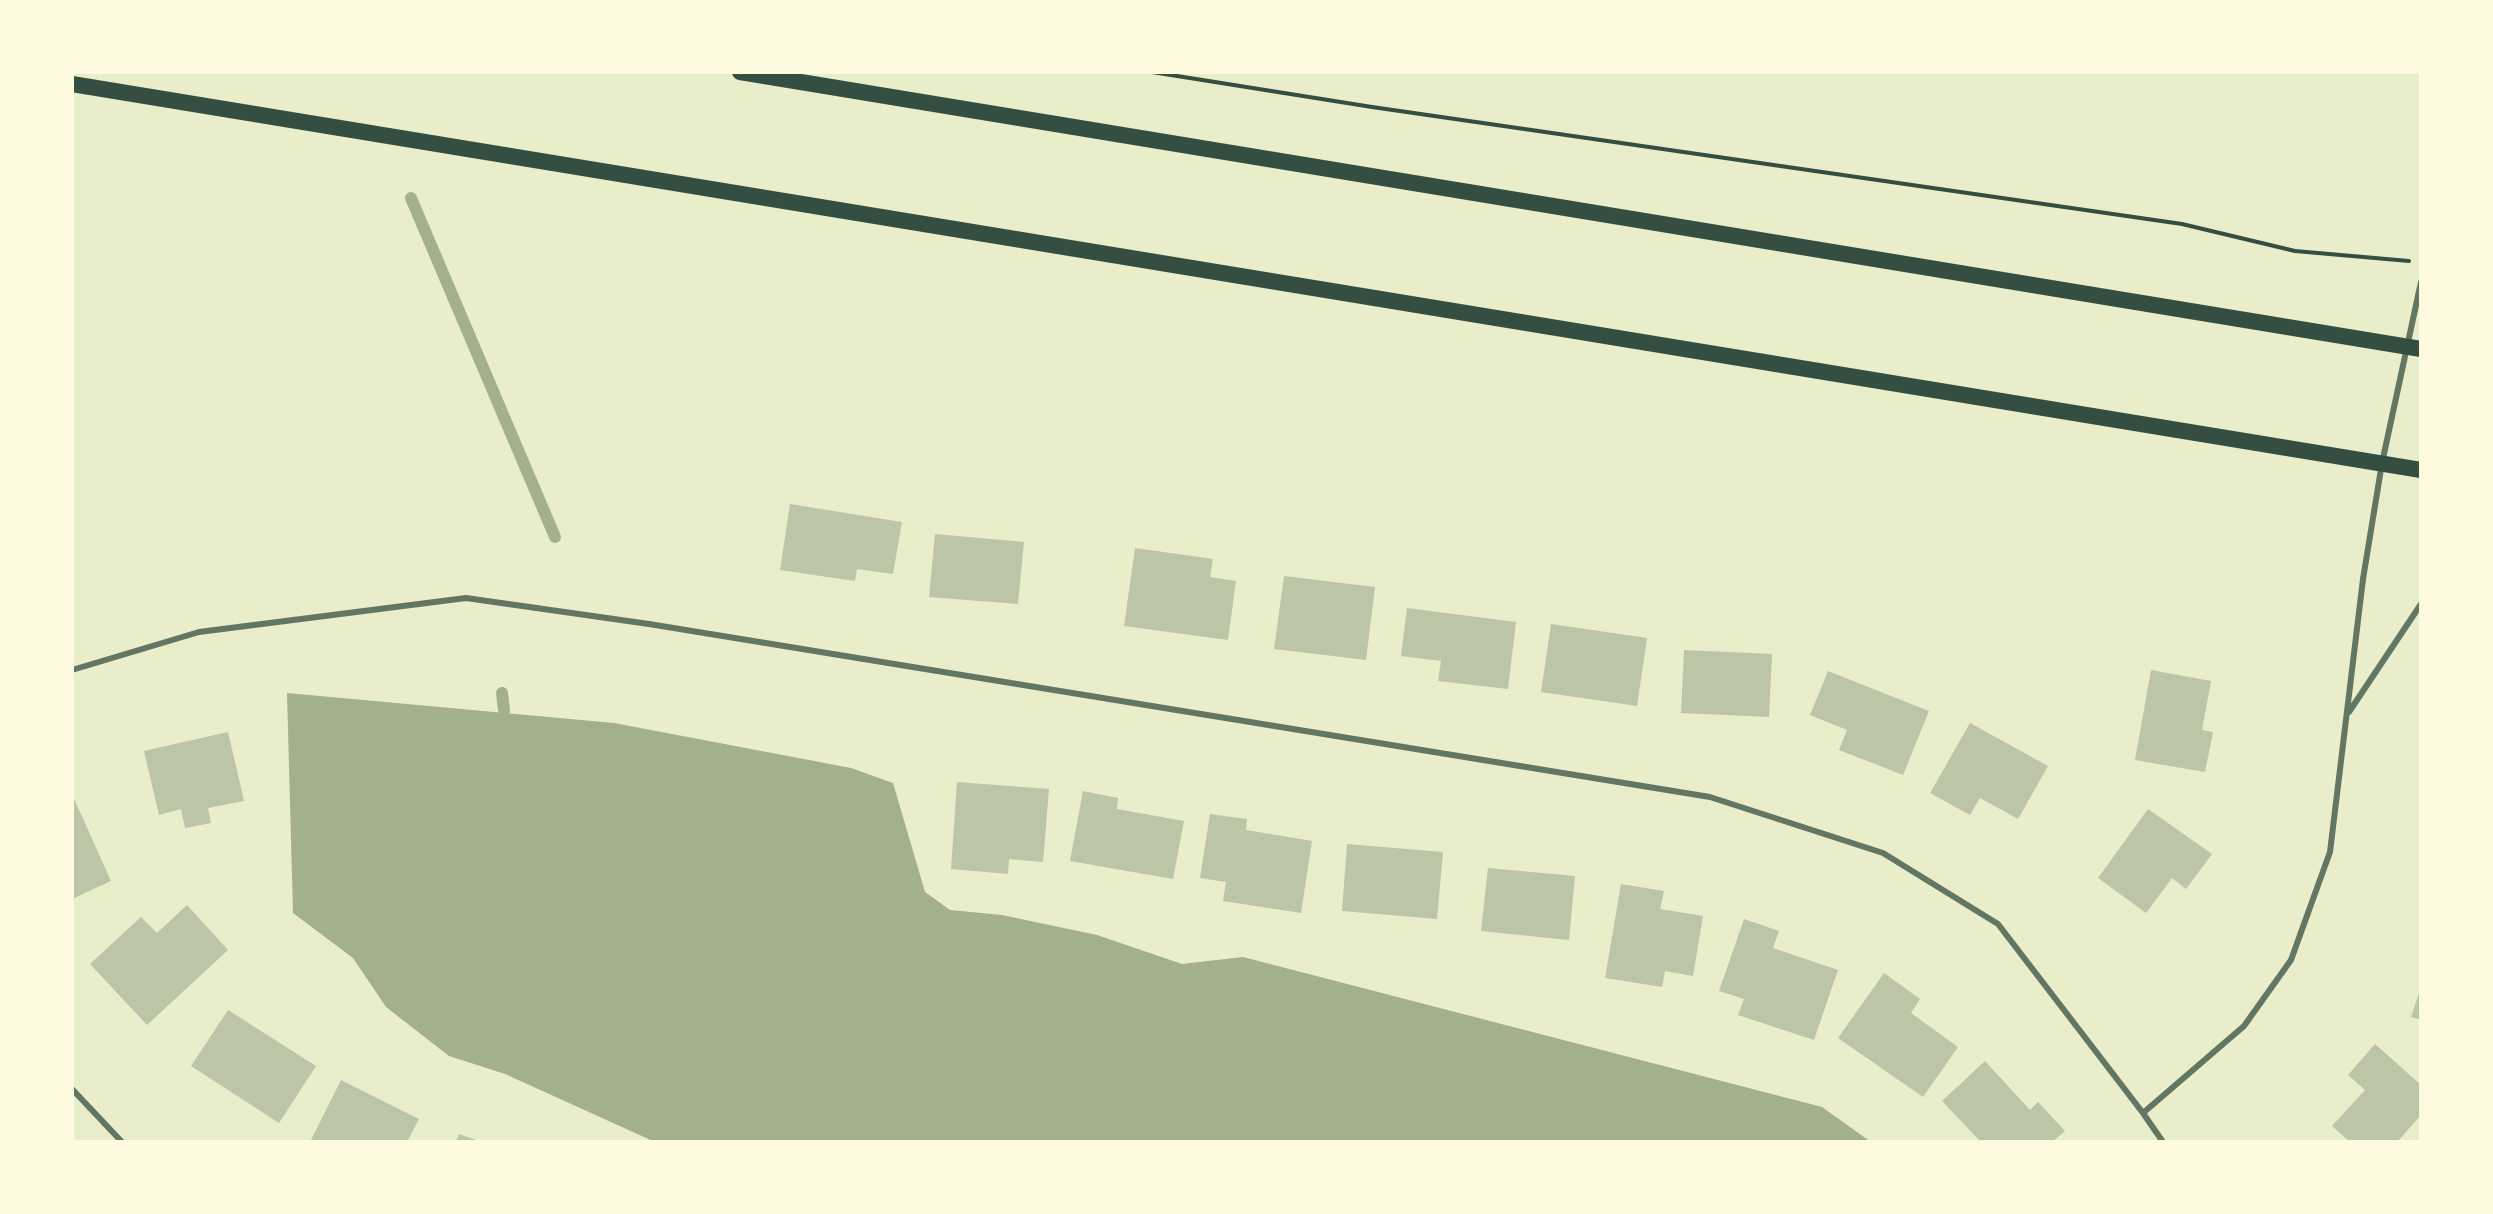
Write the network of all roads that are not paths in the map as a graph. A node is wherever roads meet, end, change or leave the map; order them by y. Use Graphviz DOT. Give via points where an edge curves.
graph roads {
  1 [pos="740,72"];
  2 [pos="72,84"];
  3 [pos="2421,282"];
  4 [pos="2414,348"];
  5 [pos="2382,463"];
  6 [pos="2421,470"];
  7 [pos="2421,604"];
  8 [pos="72,670"];
  9 [pos="2347,715"];
  10 [pos="72,1089"];
  11 [pos="2143,1113"];
  12 [pos="122,1142"];
  13 [pos="2163,1142"];
  1 -- 4 [label="highway"];
  2 -- 5 [label="highway"];
  3 -- 4 [label="street"];
  4 -- 5 [label="street"];
  5 -- 6 [label="highway"];
  5 -- 9 [label="street"];
  7 -- 9 [label="street"];
  8 -- 11 [label="street" via="199,632 466,598 649,624 1710,797 1883,853 1998,924"];
  9 -- 11 [label="street" via="2330,852 2291,960 2244,1026"];
  10 -- 12 [label="street"];
  11 -- 13 [label="street"];
}
